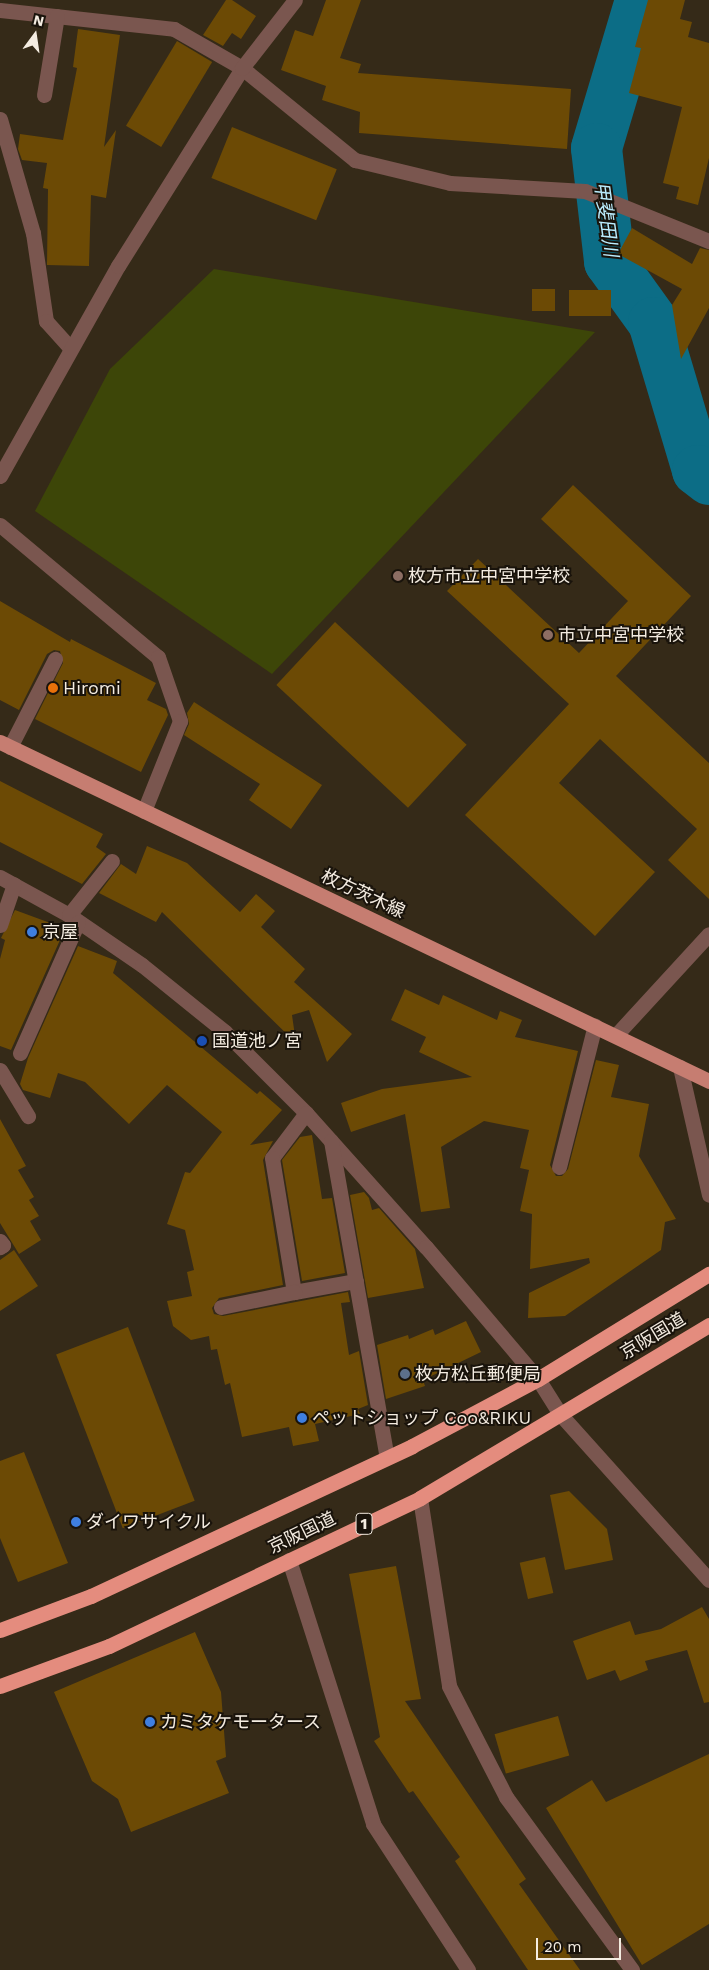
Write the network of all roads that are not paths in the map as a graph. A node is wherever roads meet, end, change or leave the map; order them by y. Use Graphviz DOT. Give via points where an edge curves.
graph roads {
  1 [pos="294,0"];
  2 [pos="0,10"];
  3 [pos="57,16"];
  4 [pos="242,68"];
  5 [pos="44,95"];
  6 [pos="0,119"];
  7 [pos="709,241"];
  8 [pos="70,348"];
  9 [pos="0,476"];
  10 [pos="0,525"];
  11 [pos="55,659"];
  12 [pos="5,744"];
  13 [pos="144,810"];
  14 [pos="112,861"];
  15 [pos="0,877"];
  16 [pos="14,884"];
  17 [pos="73,918"];
  18 [pos="0,925"];
  19 [pos="709,934"];
  20 [pos="595,1025"];
  21 [pos="616,1035"];
  22 [pos="20,1053"];
  23 [pos="680,1067"];
  24 [pos="0,1070"];
  25 [pos="709,1081"];
  26 [pos="306,1113"];
  27 [pos="28,1116"];
  28 [pos="331,1141"];
  29 [pos="559,1167"];
  30 [pos="709,1195"];
  31 [pos="0,1241"];
  32 [pos="0,1247"];
  33 [pos="709,1274"];
  34 [pos="356,1281"];
  35 [pos="294,1292"];
  36 [pos="221,1307"];
  37 [pos="709,1325"];
  38 [pos="538,1378"];
  39 [pos="560,1414"];
  40 [pos="387,1457"];
  41 [pos="420,1498"];
  42 [pos="289,1560"];
  43 [pos="709,1580"];
  44 [pos="0,1630"];
  45 [pos="0,1686"];
  46 [pos="468,1970"];
  47 [pos="632,1970"];
  1 -- 4 [label="street"];
  2 -- 3 [label="street"];
  3 -- 4 [label="street" via="174,29"];
  3 -- 5 [label="street"];
  4 -- 7 [label="street" via="355,160 450,183 586,191"];
  4 -- 8 [label="street"];
  6 -- 8 [label="street" via="33,233 46,321"];
  8 -- 9 [label="street"];
  10 -- 13 [label="street" via="158,657 180,721"];
  11 -- 12 [label="street"];
  12 -- 13 [label="main road, 枚方茨木線"];
  13 -- 20 [label="main road, 枚方茨木線"];
  14 -- 17 [label="street"];
  15 -- 16 [label="street"];
  16 -- 17 [label="street"];
  16 -- 18 [label="street"];
  17 -- 22 [label="street"];
  17 -- 26 [label="street" via="142,965 225,1032"];
  19 -- 21 [label="street"];
  20 -- 21 [label="main road, 枚方茨木線"];
  20 -- 29 [label="street"];
  21 -- 23 [label="main road, 枚方茨木線"];
  23 -- 25 [label="main road, 枚方茨木線"];
  23 -- 30 [label="street"];
  24 -- 27 [label="street"];
  26 -- 28 [label="street"];
  26 -- 35 [label="street" via="272,1158"];
  28 -- 34 [label="street"];
  28 -- 38 [label="street"];
  31 -- 32 [label="street" via="3,1245"];
  33 -- 38 [label="highway, 京阪国道"];
  34 -- 35 [label="street"];
  34 -- 40 [label="street"];
  35 -- 36 [label="street"];
  37 -- 39 [label="highway, 京阪国道 / 1"];
  38 -- 39 [label="street"];
  38 -- 40 [label="highway, 京阪国道"];
  39 -- 41 [label="highway, 京阪国道 / 1"];
  39 -- 43 [label="street"];
  40 -- 44 [label="highway, 京阪国道" via="92,1596"];
  41 -- 42 [label="highway, 京阪国道 / 1"];
  41 -- 47 [label="street" via="449,1686 506,1796"];
  42 -- 45 [label="highway, 京阪国道 / 1" via="109,1646"];
  42 -- 46 [label="street" via="373,1824"];
}
